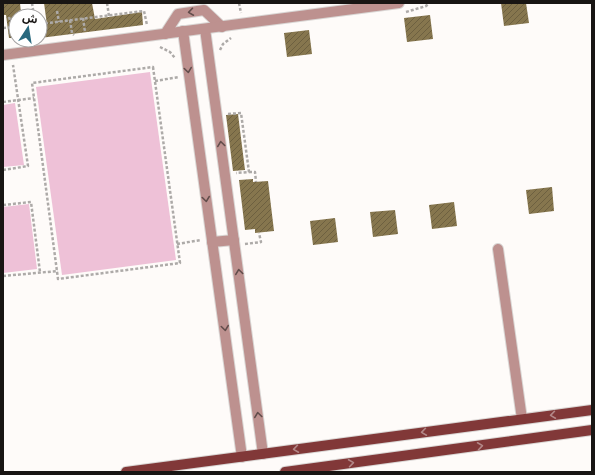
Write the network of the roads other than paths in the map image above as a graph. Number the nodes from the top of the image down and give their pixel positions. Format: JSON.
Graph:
{"nodes":[{"id":1,"x":401,"y":8,"type":"edge"},
{"id":2,"x":222,"y":27,"type":"junction"},
{"id":3,"x":205,"y":29,"type":"junction"},
{"id":4,"x":183,"y":32,"type":"junction"},
{"id":5,"x":165,"y":34,"type":"junction"},
{"id":6,"x":5,"y":59,"type":"edge"},
{"id":7,"x":208,"y":241,"type":"junction"},
{"id":8,"x":238,"y":242,"type":"junction"},
{"id":9,"x":498,"y":249,"type":"dead end"},
{"id":10,"x":592,"y":410,"type":"edge"},
{"id":11,"x":522,"y":419,"type":"junction"},
{"id":12,"x":592,"y":430,"type":"edge"},
{"id":13,"x":263,"y":454,"type":"junction"},
{"id":14,"x":242,"y":456,"type":"junction"},
{"id":15,"x":126,"y":472,"type":"edge"},
{"id":16,"x":285,"y":472,"type":"edge"}],
"edges":[{"from":1,"to":2,"type":"street"},
{"from":2,"to":3,"type":"street"},
{"from":2,"to":5,"type":"street","one_way":true},
{"from":3,"to":4,"type":"street"},
{"from":8,"to":3,"type":"street","one_way":true},
{"from":4,"to":5,"type":"street"},
{"from":4,"to":7,"type":"street","one_way":true},
{"from":5,"to":6,"type":"street"},
{"from":7,"to":8,"type":"street"},
{"from":7,"to":14,"type":"street","one_way":true},
{"from":13,"to":8,"type":"street","one_way":true},
{"from":9,"to":11,"type":"street"},
{"from":10,"to":11,"type":"main road","one_way":true},
{"from":11,"to":13,"type":"main road","one_way":true},
{"from":16,"to":12,"type":"main road","one_way":true},
{"from":13,"to":14,"type":"main road"},
{"from":14,"to":15,"type":"main road"}]}
